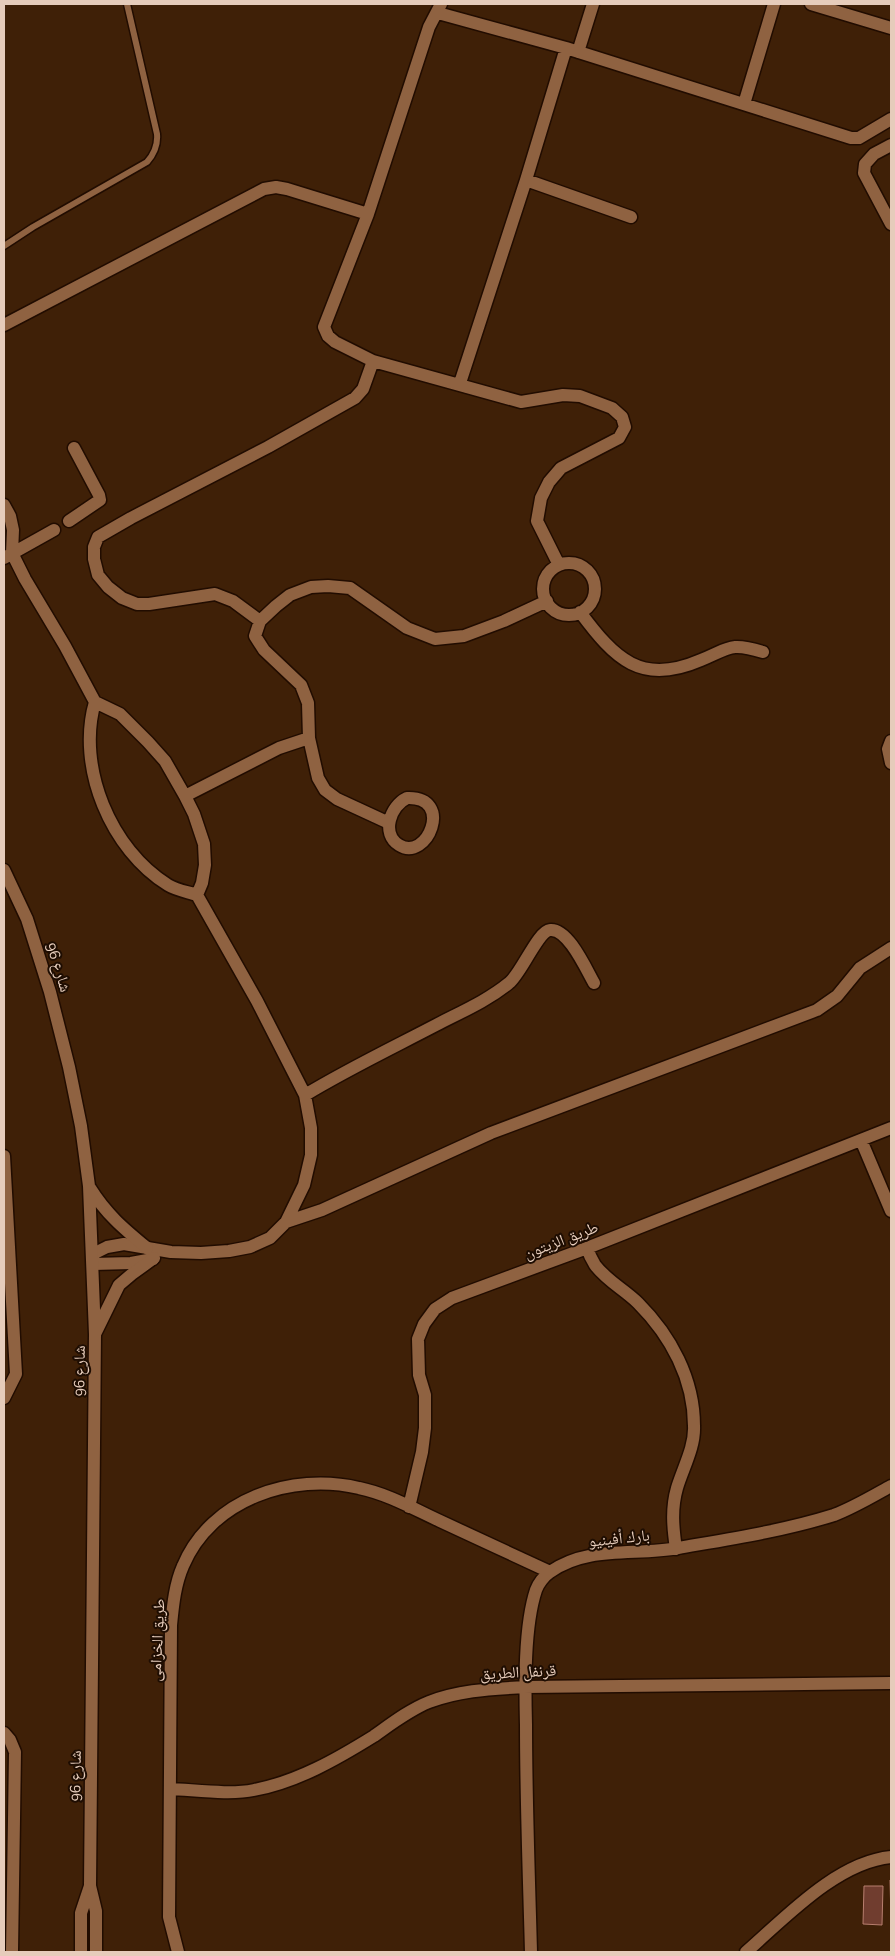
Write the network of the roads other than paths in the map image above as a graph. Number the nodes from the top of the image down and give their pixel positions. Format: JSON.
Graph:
{"nodes":[{"id":1,"x":127,"y":4,"type":"edge"},
{"id":2,"x":593,"y":4,"type":"edge"},
{"id":3,"x":774,"y":4,"type":"edge"},
{"id":4,"x":811,"y":4,"type":"edge"},
{"id":5,"x":439,"y":8,"type":"edge"},
{"id":6,"x":891,"y":28,"type":"edge"},
{"id":7,"x":572,"y":50,"type":"junction"},
{"id":8,"x":744,"y":104,"type":"junction"},
{"id":9,"x":891,"y":119,"type":"edge"},
{"id":10,"x":891,"y":145,"type":"edge"},
{"id":11,"x":526,"y":180,"type":"junction"},
{"id":12,"x":368,"y":214,"type":"junction"},
{"id":13,"x":631,"y":217,"type":"dead end"},
{"id":14,"x":891,"y":224,"type":"edge"},
{"id":15,"x":4,"y":246,"type":"edge"},
{"id":16,"x":4,"y":325,"type":"edge"},
{"id":17,"x":373,"y":361,"type":"junction"},
{"id":18,"x":460,"y":383,"type":"junction"},
{"id":19,"x":74,"y":448,"type":"dead end"},
{"id":20,"x":4,"y":505,"type":"edge"},
{"id":21,"x":69,"y":521,"type":"dead end"},
{"id":22,"x":54,"y":530,"type":"dead end"},
{"id":23,"x":8,"y":555,"type":"edge"},
{"id":24,"x":559,"y":565,"type":"junction"},
{"id":25,"x":546,"y":601,"type":"junction"},
{"id":26,"x":580,"y":612,"type":"junction"},
{"id":27,"x":260,"y":621,"type":"junction"},
{"id":28,"x":763,"y":652,"type":"dead end"},
{"id":29,"x":95,"y":702,"type":"junction"},
{"id":30,"x":309,"y":738,"type":"junction"},
{"id":31,"x":891,"y":741,"type":"edge"},
{"id":32,"x":891,"y":764,"type":"edge"},
{"id":33,"x":185,"y":796,"type":"junction"},
{"id":34,"x":389,"y":823,"type":"dead end"},
{"id":35,"x":4,"y":870,"type":"edge"},
{"id":36,"x":197,"y":895,"type":"junction"},
{"id":37,"x":891,"y":948,"type":"edge"},
{"id":38,"x":594,"y":983,"type":"dead end"},
{"id":39,"x":305,"y":1095,"type":"junction"},
{"id":40,"x":891,"y":1128,"type":"edge"},
{"id":41,"x":861,"y":1140,"type":"junction"},
{"id":42,"x":4,"y":1156,"type":"edge"},
{"id":43,"x":89,"y":1186,"type":"junction"},
{"id":44,"x":891,"y":1211,"type":"edge"},
{"id":45,"x":286,"y":1222,"type":"junction"},
{"id":46,"x":586,"y":1248,"type":"junction"},
{"id":47,"x":150,"y":1253,"type":"junction"},
{"id":48,"x":93,"y":1259,"type":"junction"},
{"id":49,"x":95,"y":1334,"type":"junction"},
{"id":50,"x":4,"y":1398,"type":"edge"},
{"id":51,"x":891,"y":1486,"type":"edge"},
{"id":52,"x":409,"y":1506,"type":"junction"},
{"id":53,"x":676,"y":1549,"type":"junction"},
{"id":54,"x":550,"y":1572,"type":"junction"},
{"id":55,"x":891,"y":1682,"type":"edge"},
{"id":56,"x":526,"y":1687,"type":"junction"},
{"id":57,"x":4,"y":1733,"type":"edge"},
{"id":58,"x":170,"y":1789,"type":"junction"},
{"id":59,"x":891,"y":1857,"type":"edge"},
{"id":60,"x":90,"y":1886,"type":"junction"},
{"id":61,"x":12,"y":1952,"type":"edge"},
{"id":62,"x":81,"y":1952,"type":"edge"},
{"id":63,"x":96,"y":1952,"type":"edge"},
{"id":64,"x":178,"y":1952,"type":"edge"},
{"id":65,"x":531,"y":1952,"type":"edge"},
{"id":66,"x":746,"y":1952,"type":"edge"}],
"edges":[{"from":1,"to":15,"type":"lane"},
{"from":2,"to":7,"type":"street"},
{"from":3,"to":8,"type":"street"},
{"from":4,"to":6,"type":"street"},
{"from":5,"to":7,"type":"street"},
{"from":5,"to":12,"type":"street"},
{"from":7,"to":8,"type":"street"},
{"from":7,"to":11,"type":"street"},
{"from":8,"to":9,"type":"street"},
{"from":10,"to":14,"type":"street"},
{"from":11,"to":13,"type":"street"},
{"from":11,"to":18,"type":"street"},
{"from":12,"to":16,"type":"street"},
{"from":12,"to":17,"type":"street"},
{"from":17,"to":18,"type":"street"},
{"from":17,"to":27,"type":"street"},
{"from":18,"to":24,"type":"street"},
{"from":19,"to":21,"type":"street"},
{"from":20,"to":23,"type":"street"},
{"from":22,"to":23,"type":"street"},
{"from":23,"to":29,"type":"street"},
{"from":24,"to":25,"type":"street"},
{"from":24,"to":26,"type":"street"},
{"from":25,"to":26,"type":"street"},
{"from":25,"to":27,"type":"street"},
{"from":26,"to":28,"type":"street"},
{"from":27,"to":30,"type":"street"},
{"from":29,"to":33,"type":"street"},
{"from":29,"to":36,"type":"street"},
{"from":30,"to":33,"type":"street"},
{"from":30,"to":34,"type":"street"},
{"from":31,"to":32,"type":"street"},
{"from":33,"to":36,"type":"street"},
{"from":35,"to":43,"type":"street","name":"شارع 96"},
{"from":36,"to":39,"type":"street"},
{"from":37,"to":45,"type":"street"},
{"from":38,"to":39,"type":"street"},
{"from":39,"to":45,"type":"street"},
{"from":40,"to":41,"type":"street","name":"طريق الزيتون"},
{"from":41,"to":44,"type":"street"},
{"from":41,"to":46,"type":"street","name":"طريق الزيتون"},
{"from":42,"to":50,"type":"street"},
{"from":43,"to":47,"type":"street"},
{"from":43,"to":48,"type":"street","name":"شارع 96"},
{"from":45,"to":47,"type":"street"},
{"from":46,"to":52,"type":"street","name":"طريق الزيتون"},
{"from":46,"to":53,"type":"street"},
{"from":47,"to":48,"type":"street"},
{"from":47,"to":48,"type":"street"},
{"from":47,"to":49,"type":"street"},
{"from":48,"to":49,"type":"street","name":"شارع 96"},
{"from":49,"to":60,"type":"street","name":"شارع 96"},
{"from":51,"to":53,"type":"street","name":"بارك أفينيو"},
{"from":52,"to":54,"type":"street","name":"طريق الخزامى"},
{"from":52,"to":58,"type":"street","name":"طريق الخزامى"},
{"from":53,"to":54,"type":"street","name":"بارك أفينيو"},
{"from":54,"to":56,"type":"street","name":"بارك أفينيو"},
{"from":55,"to":56,"type":"street","name":"قرنفل الطريق"},
{"from":56,"to":58,"type":"street","name":"قرنفل الطريق"},
{"from":56,"to":65,"type":"street","name":"بارك أفينيو"},
{"from":57,"to":61,"type":"street"},
{"from":58,"to":64,"type":"street","name":"طريق الخزامى"},
{"from":59,"to":66,"type":"street"},
{"from":60,"to":62,"type":"street","name":"شارع 96"},
{"from":60,"to":63,"type":"street","name":"شارع 96"}]}
